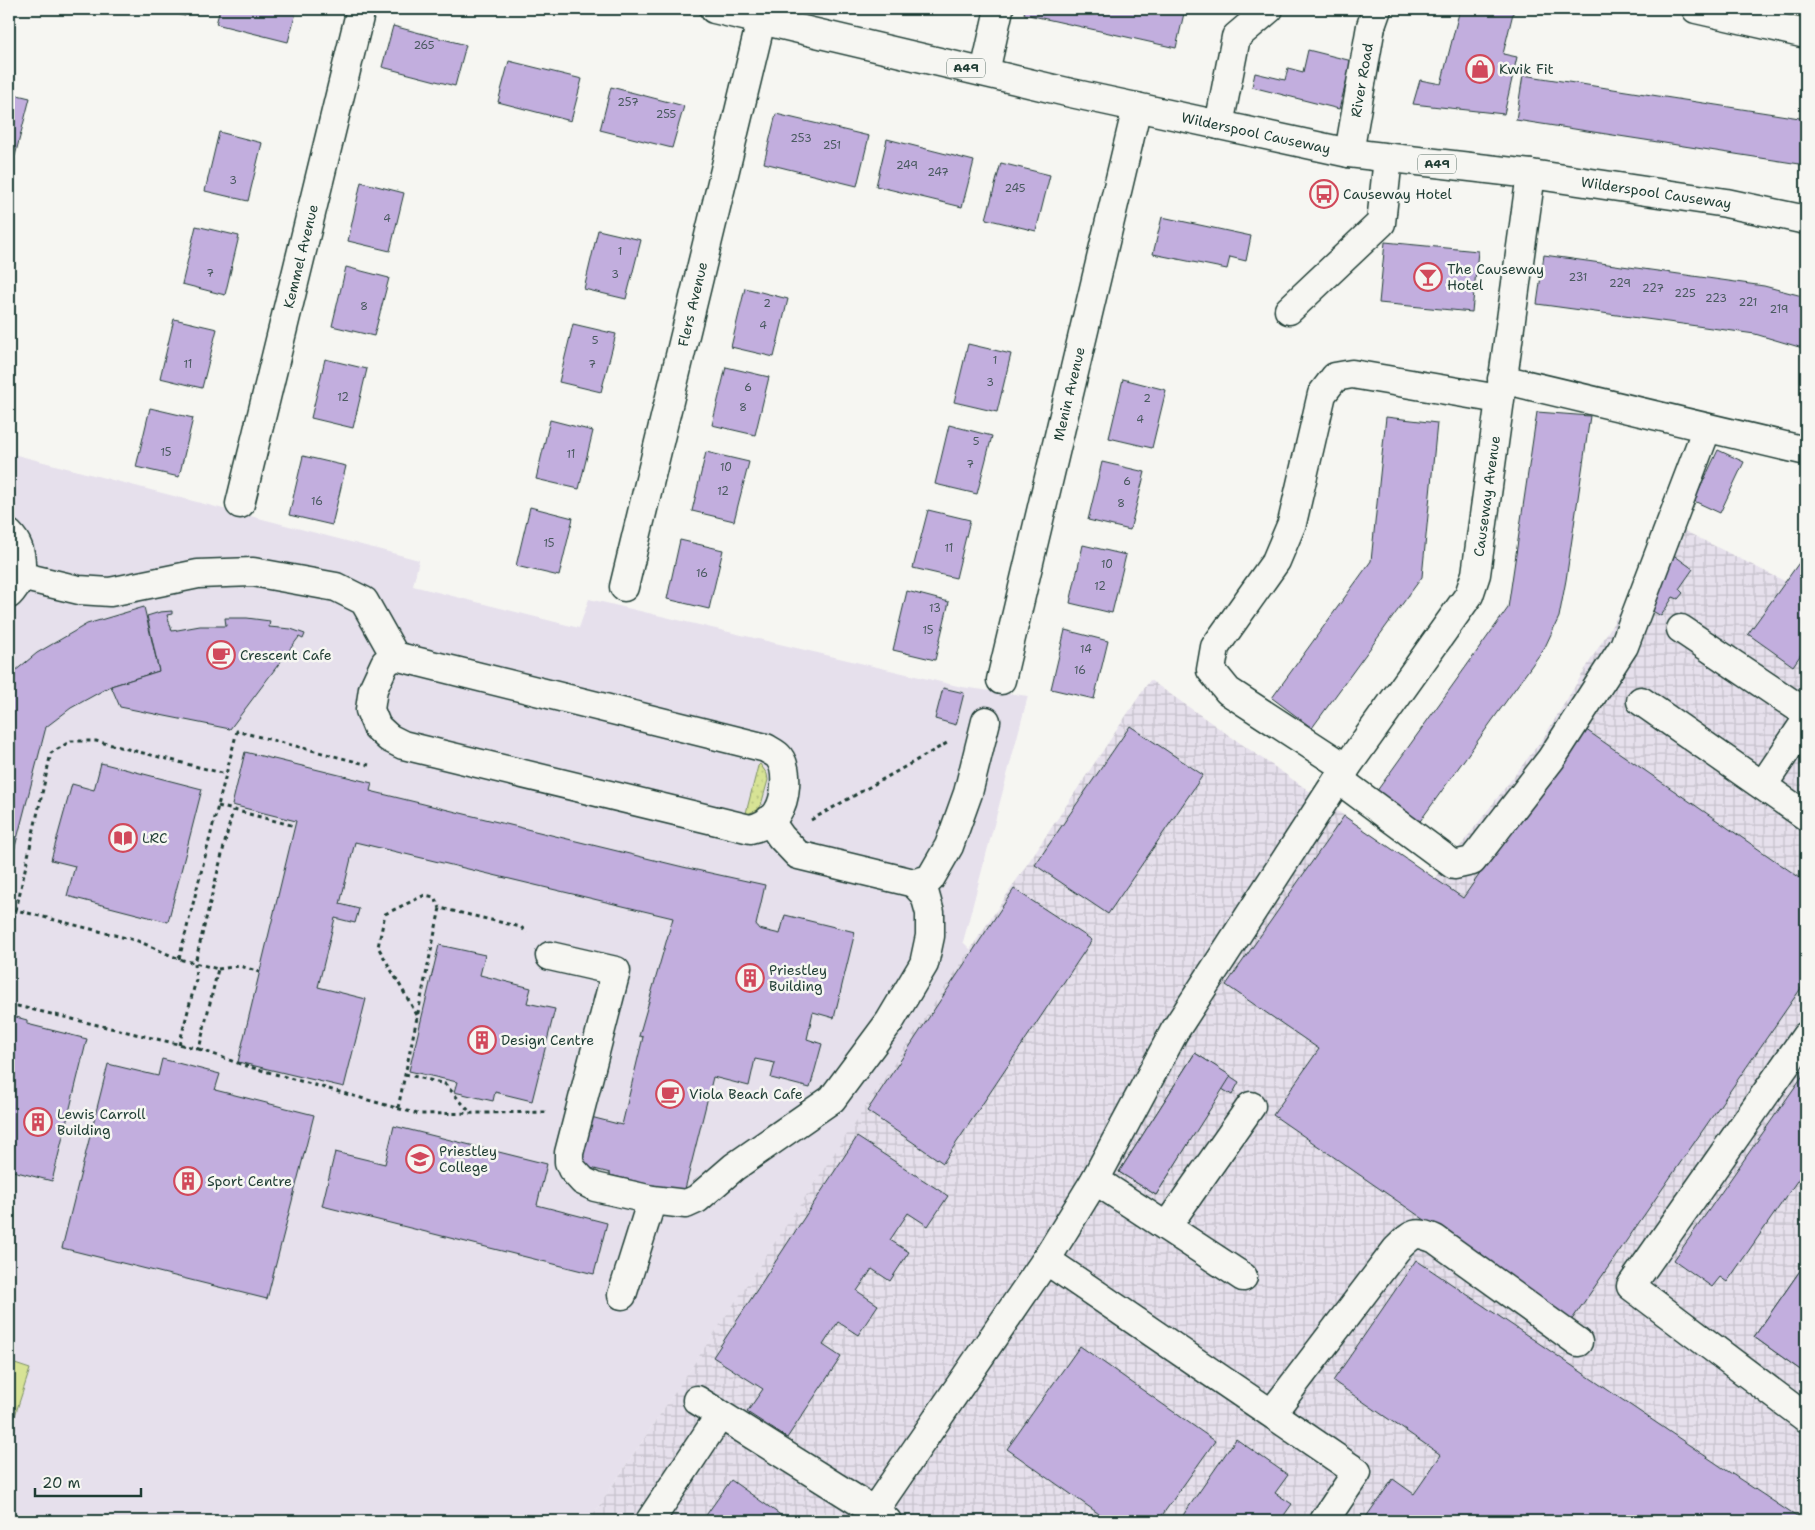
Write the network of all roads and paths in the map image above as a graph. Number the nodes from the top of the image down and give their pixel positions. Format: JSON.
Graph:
{"nodes":[{"id":1,"x":361,"y":9,"type":"edge"},
{"id":2,"x":714,"y":9,"type":"edge"},
{"id":3,"x":999,"y":9,"type":"edge"},
{"id":4,"x":1269,"y":9,"type":"edge"},
{"id":5,"x":1377,"y":9,"type":"edge"},
{"id":6,"x":1696,"y":9,"type":"edge"},
{"id":7,"x":761,"y":21,"type":"junction"},
{"id":8,"x":1806,"y":34,"type":"edge"},
{"id":9,"x":986,"y":72,"type":"junction"},
{"id":10,"x":1137,"y":107,"type":"junction"},
{"id":11,"x":1219,"y":125,"type":"junction"},
{"id":12,"x":1349,"y":153,"type":"junction"},
{"id":13,"x":1388,"y":158,"type":"junction"},
{"id":14,"x":1532,"y":174,"type":"junction"},
{"id":15,"x":1806,"y":220,"type":"edge"},
{"id":16,"x":1289,"y":310,"type":"dead end"},
{"id":17,"x":1501,"y":389,"type":"junction"},
{"id":18,"x":1707,"y":428,"type":"junction"},
{"id":19,"x":1806,"y":451,"type":"edge"},
{"id":20,"x":240,"y":504,"type":"dead end"},
{"id":21,"x":9,"y":534,"type":"edge"},
{"id":22,"x":14,"y":585,"type":"edge"},
{"id":23,"x":624,"y":587,"type":"dead end"},
{"id":24,"x":1681,"y":629,"type":"dead end"},
{"id":25,"x":396,"y":656,"type":"junction"},
{"id":26,"x":1001,"y":680,"type":"dead end"},
{"id":27,"x":1641,"y":701,"type":"dead end"},
{"id":28,"x":1806,"y":713,"type":"edge"},
{"id":29,"x":986,"y":721,"type":"dead end"},
{"id":30,"x":1806,"y":721,"type":"edge"},
{"id":31,"x":261,"y":736,"type":"dead end"},
{"id":32,"x":226,"y":774,"type":"junction"},
{"id":33,"x":1342,"y":774,"type":"junction"},
{"id":34,"x":1762,"y":785,"type":"junction"},
{"id":35,"x":218,"y":806,"type":"junction"},
{"id":36,"x":233,"y":810,"type":"junction"},
{"id":37,"x":1806,"y":816,"type":"edge"},
{"id":38,"x":769,"y":820,"type":"junction"},
{"id":39,"x":295,"y":826,"type":"dead end"},
{"id":40,"x":914,"y":883,"type":"junction"},
{"id":41,"x":440,"y":908,"type":"junction"},
{"id":42,"x":16,"y":910,"type":"junction"},
{"id":43,"x":9,"y":934,"type":"edge"},
{"id":44,"x":550,"y":956,"type":"joint"},
{"id":45,"x":179,"y":960,"type":"junction"},
{"id":46,"x":195,"y":963,"type":"junction"},
{"id":47,"x":218,"y":969,"type":"junction"},
{"id":48,"x":260,"y":972,"type":"dead end"},
{"id":49,"x":9,"y":1004,"type":"edge"},
{"id":50,"x":417,"y":1016,"type":"junction"},
{"id":51,"x":1806,"y":1036,"type":"edge"},
{"id":52,"x":179,"y":1045,"type":"junction"},
{"id":53,"x":198,"y":1049,"type":"junction"},
{"id":54,"x":405,"y":1074,"type":"junction"},
{"id":55,"x":1251,"y":1106,"type":"dead end"},
{"id":56,"x":398,"y":1108,"type":"junction"},
{"id":57,"x":580,"y":1111,"type":"junction"},
{"id":58,"x":470,"y":1113,"type":"junction"},
{"id":59,"x":1095,"y":1180,"type":"junction"},
{"id":60,"x":652,"y":1200,"type":"junction"},
{"id":61,"x":1167,"y":1226,"type":"junction"},
{"id":62,"x":1046,"y":1260,"type":"junction"},
{"id":63,"x":1243,"y":1277,"type":"dead end"},
{"id":64,"x":622,"y":1295,"type":"dead end"},
{"id":65,"x":1578,"y":1342,"type":"dead end"},
{"id":66,"x":697,"y":1400,"type":"dead end"},
{"id":67,"x":1272,"y":1413,"type":"junction"},
{"id":68,"x":720,"y":1415,"type":"junction"},
{"id":69,"x":1806,"y":1418,"type":"edge"},
{"id":70,"x":880,"y":1516,"type":"edge"},
{"id":71,"x":650,"y":1521,"type":"edge"},
{"id":72,"x":1324,"y":1521,"type":"edge"}],
"edges":[{"from":1,"to":20,"type":"main road","name":"Kemmel Avenue"},
{"from":2,"to":7,"type":"main road","name":"Wilderspool Causeway","number":"A49"},
{"from":3,"to":9,"type":"main road"},
{"from":4,"to":11,"type":"main road"},
{"from":5,"to":12,"type":"main road","name":"River Road"},
{"from":6,"to":8,"type":"main road"},
{"from":7,"to":9,"type":"main road","name":"Wilderspool Causeway","number":"A49"},
{"from":7,"to":23,"type":"main road","name":"Flers Avenue"},
{"from":9,"to":10,"type":"main road","name":"Wilderspool Causeway","number":"A49"},
{"from":10,"to":11,"type":"main road","name":"Wilderspool Causeway","number":"A49"},
{"from":10,"to":26,"type":"main road","name":"Menin Avenue"},
{"from":11,"to":12,"type":"main road","name":"Wilderspool Causeway","number":"A49"},
{"from":12,"to":13,"type":"main road","name":"Wilderspool Causeway","number":"A49"},
{"from":13,"to":14,"type":"main road","name":"Wilderspool Causeway","number":"A49"},
{"from":13,"to":16,"type":"main road"},
{"from":14,"to":15,"type":"main road","name":"Wilderspool Causeway","number":"A49"},
{"from":14,"to":17,"type":"main road","name":"Causeway Avenue"},
{"from":17,"to":18,"type":"main road"},
{"from":17,"to":33,"type":"main road","name":"Causeway Avenue"},
{"from":17,"to":33,"type":"main road"},
{"from":18,"to":19,"type":"main road"},
{"from":18,"to":33,"type":"main road"},
{"from":21,"to":22,"type":"main road"},
{"from":22,"to":25,"type":"main road"},
{"from":24,"to":28,"type":"main road"},
{"from":25,"to":38,"type":"main road"},
{"from":25,"to":38,"type":"main road"},
{"from":27,"to":34,"type":"main road"},
{"from":29,"to":40,"type":"main road"},
{"from":30,"to":34,"type":"main road"},
{"from":31,"to":32,"type":"path"},
{"from":32,"to":35,"type":"path"},
{"from":32,"to":42,"type":"path"},
{"from":33,"to":59,"type":"main road","name":"Causeway Avenue"},
{"from":34,"to":37,"type":"main road"},
{"from":35,"to":36,"type":"path"},
{"from":35,"to":45,"type":"path"},
{"from":36,"to":39,"type":"path"},
{"from":36,"to":46,"type":"path"},
{"from":38,"to":40,"type":"main road"},
{"from":40,"to":60,"type":"main road"},
{"from":41,"to":44,"type":"path"},
{"from":41,"to":50,"type":"path"},
{"from":41,"to":50,"type":"path"},
{"from":42,"to":43,"type":"path"},
{"from":42,"to":45,"type":"path"},
{"from":44,"to":57,"type":"main road"},
{"from":45,"to":46,"type":"path"},
{"from":46,"to":47,"type":"path"},
{"from":46,"to":52,"type":"path"},
{"from":47,"to":48,"type":"path"},
{"from":47,"to":53,"type":"path"},
{"from":49,"to":52,"type":"path"},
{"from":50,"to":54,"type":"path"},
{"from":51,"to":69,"type":"main road"},
{"from":52,"to":53,"type":"path"},
{"from":53,"to":56,"type":"path"},
{"from":54,"to":56,"type":"path"},
{"from":54,"to":58,"type":"path"},
{"from":55,"to":61,"type":"main road"},
{"from":56,"to":58,"type":"path"},
{"from":57,"to":58,"type":"path"},
{"from":57,"to":60,"type":"main road"},
{"from":59,"to":61,"type":"main road"},
{"from":59,"to":62,"type":"main road","name":"Causeway Avenue"},
{"from":60,"to":64,"type":"main road"},
{"from":61,"to":63,"type":"main road"},
{"from":62,"to":67,"type":"main road"},
{"from":62,"to":70,"type":"main road","name":"Causeway Avenue"},
{"from":65,"to":67,"type":"main road"},
{"from":66,"to":68,"type":"main road"},
{"from":67,"to":72,"type":"main road"},
{"from":68,"to":70,"type":"main road"},
{"from":68,"to":71,"type":"main road"}]}
